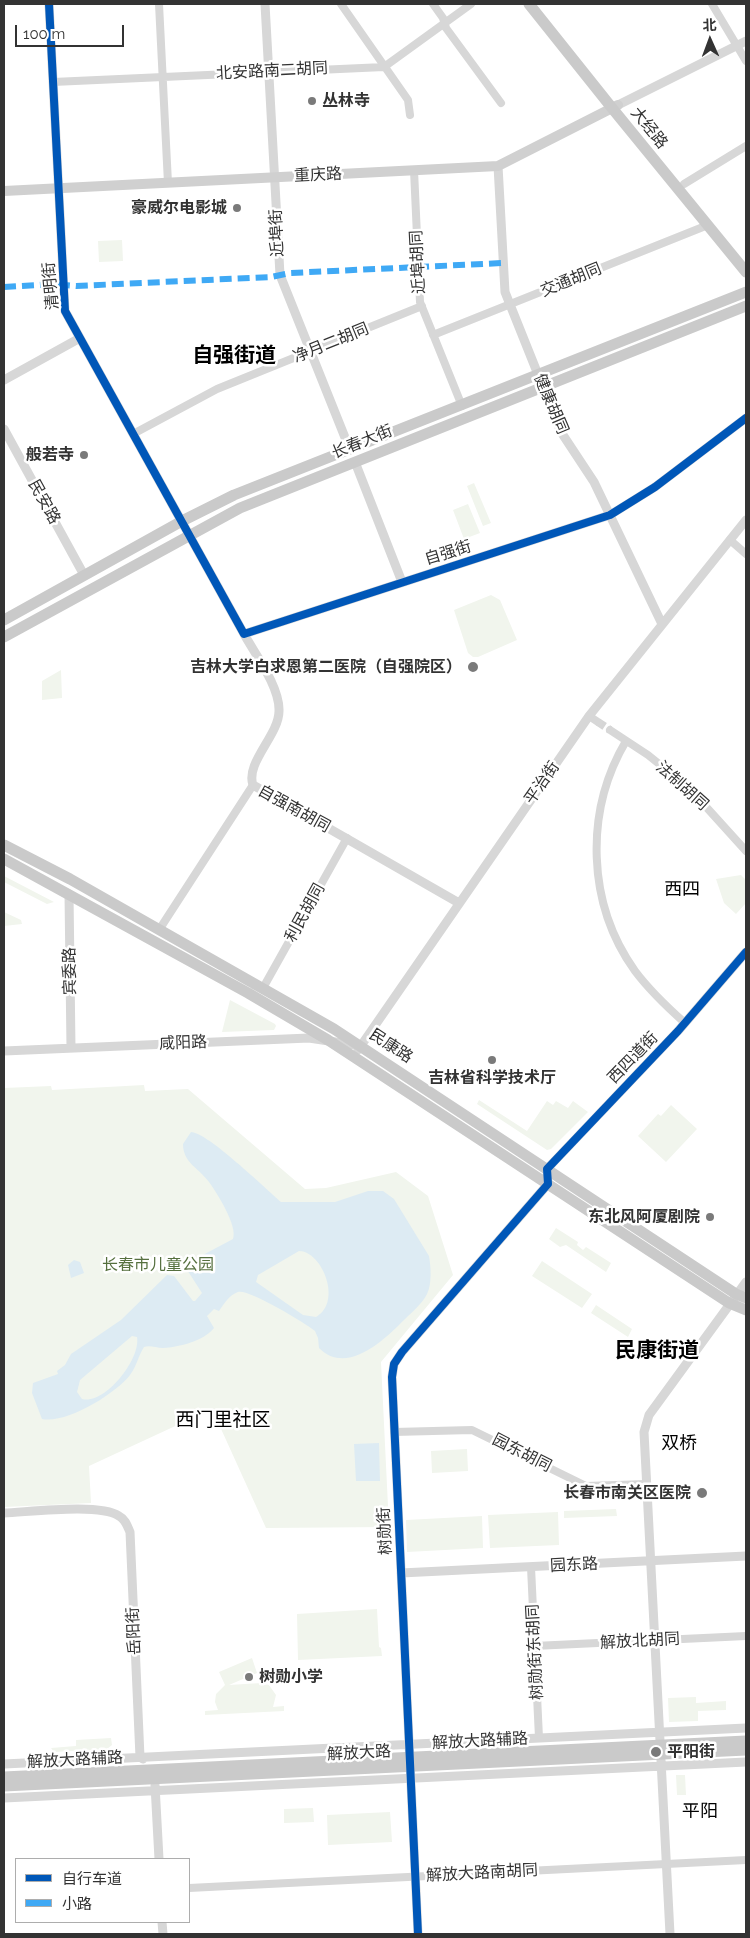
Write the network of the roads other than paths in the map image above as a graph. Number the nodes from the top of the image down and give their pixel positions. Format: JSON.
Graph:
{"nodes":[{"id":1,"x":49,"y":4,"type":"edge"},
{"id":2,"x":159,"y":4,"type":"edge"},
{"id":3,"x":265,"y":4,"type":"edge"},
{"id":4,"x":341,"y":4,"type":"edge"},
{"id":5,"x":433,"y":4,"type":"edge"},
{"id":6,"x":471,"y":4,"type":"edge"},
{"id":7,"x":529,"y":4,"type":"edge"},
{"id":8,"x":538,"y":4,"type":"edge"},
{"id":9,"x":712,"y":4,"type":"edge"},
{"id":10,"x":444,"y":23,"type":"junction"},
{"id":11,"x":746,"y":41,"type":"edge"},
{"id":12,"x":737,"y":45,"type":"junction"},
{"id":13,"x":746,"y":61,"type":"edge"},
{"id":14,"x":384,"y":67,"type":"junction"},
{"id":15,"x":269,"y":72,"type":"junction"},
{"id":16,"x":162,"y":77,"type":"junction"},
{"id":17,"x":53,"y":82,"type":"junction"},
{"id":18,"x":501,"y":103,"type":"dead end"},
{"id":19,"x":615,"y":107,"type":"junction"},
{"id":20,"x":410,"y":115,"type":"dead end"},
{"id":21,"x":746,"y":146,"type":"edge"},
{"id":22,"x":498,"y":166,"type":"junction"},
{"id":23,"x":414,"y":170,"type":"junction"},
{"id":24,"x":274,"y":177,"type":"junction"},
{"id":25,"x":168,"y":183,"type":"junction"},
{"id":26,"x":684,"y":184,"type":"junction"},
{"id":27,"x":59,"y":188,"type":"junction"},
{"id":28,"x":4,"y":191,"type":"edge"},
{"id":29,"x":708,"y":225,"type":"junction"},
{"id":30,"x":746,"y":260,"type":"edge"},
{"id":31,"x":746,"y":272,"type":"edge"},
{"id":32,"x":746,"y":292,"type":"edge"},
{"id":33,"x":510,"y":304,"type":"junction"},
{"id":34,"x":422,"y":306,"type":"junction"},
{"id":35,"x":746,"y":306,"type":"edge"},
{"id":36,"x":433,"y":335,"type":"junction"},
{"id":37,"x":80,"y":338,"type":"junction"},
{"id":38,"x":310,"y":351,"type":"junction"},
{"id":39,"x":538,"y":376,"type":"junction"},
{"id":40,"x":4,"y":380,"type":"edge"},
{"id":41,"x":543,"y":388,"type":"junction"},
{"id":42,"x":462,"y":406,"type":"junction"},
{"id":43,"x":746,"y":418,"type":"edge"},
{"id":44,"x":4,"y":429,"type":"edge"},
{"id":45,"x":133,"y":434,"type":"junction"},
{"id":46,"x":350,"y":450,"type":"junction"},
{"id":47,"x":355,"y":462,"type":"junction"},
{"id":48,"x":610,"y":515,"type":"junction"},
{"id":49,"x":746,"y":520,"type":"edge"},
{"id":50,"x":182,"y":521,"type":"junction"},
{"id":51,"x":189,"y":534,"type":"junction"},
{"id":52,"x":730,"y":540,"type":"junction"},
{"id":53,"x":746,"y":554,"type":"edge"},
{"id":54,"x":84,"y":575,"type":"junction"},
{"id":55,"x":402,"y":582,"type":"junction"},
{"id":56,"x":4,"y":620,"type":"edge"},
{"id":57,"x":662,"y":624,"type":"junction"},
{"id":58,"x":244,"y":634,"type":"junction"},
{"id":59,"x":4,"y":637,"type":"edge"},
{"id":60,"x":589,"y":716,"type":"junction"},
{"id":61,"x":598,"y":722,"type":"tunnel mouth"},
{"id":62,"x":610,"y":730,"type":"tunnel mouth"},
{"id":63,"x":626,"y":741,"type":"junction"},
{"id":64,"x":253,"y":785,"type":"junction"},
{"id":65,"x":347,"y":838,"type":"junction"},
{"id":66,"x":4,"y":845,"type":"edge"},
{"id":67,"x":746,"y":851,"type":"edge"},
{"id":68,"x":4,"y":859,"type":"edge"},
{"id":69,"x":69,"y":894,"type":"junction"},
{"id":70,"x":459,"y":903,"type":"junction"},
{"id":71,"x":159,"y":930,"type":"junction"},
{"id":72,"x":746,"y":952,"type":"edge"},
{"id":73,"x":263,"y":988,"type":"junction"},
{"id":74,"x":685,"y":1023,"type":"junction"},
{"id":75,"x":328,"y":1040,"type":"junction"},
{"id":76,"x":361,"y":1046,"type":"junction"},
{"id":77,"x":71,"y":1048,"type":"junction"},
{"id":78,"x":4,"y":1051,"type":"edge"},
{"id":79,"x":354,"y":1056,"type":"junction"},
{"id":80,"x":547,"y":1169,"type":"junction"},
{"id":81,"x":548,"y":1184,"type":"junction"},
{"id":82,"x":746,"y":1282,"type":"edge"},
{"id":83,"x":737,"y":1298,"type":"edge"},
{"id":84,"x":746,"y":1310,"type":"edge"},
{"id":85,"x":394,"y":1432,"type":"junction"},
{"id":86,"x":646,"y":1484,"type":"junction"},
{"id":87,"x":4,"y":1513,"type":"edge"},
{"id":88,"x":746,"y":1556,"type":"edge"},
{"id":89,"x":650,"y":1561,"type":"junction"},
{"id":90,"x":531,"y":1567,"type":"junction"},
{"id":91,"x":401,"y":1573,"type":"junction"},
{"id":92,"x":746,"y":1636,"type":"edge"},
{"id":93,"x":654,"y":1640,"type":"junction"},
{"id":94,"x":534,"y":1646,"type":"junction"},
{"id":95,"x":746,"y":1728,"type":"edge"},
{"id":96,"x":659,"y":1732,"type":"junction"},
{"id":97,"x":538,"y":1738,"type":"junction"},
{"id":98,"x":746,"y":1741,"type":"edge"},
{"id":99,"x":409,"y":1744,"type":"junction"},
{"id":100,"x":746,"y":1750,"type":"edge"},
{"id":101,"x":661,"y":1755,"type":"junction"},
{"id":102,"x":140,"y":1757,"type":"junction"},
{"id":103,"x":746,"y":1762,"type":"edge"},
{"id":104,"x":4,"y":1764,"type":"edge"},
{"id":105,"x":410,"y":1767,"type":"junction"},
{"id":106,"x":4,"y":1777,"type":"edge"},
{"id":107,"x":155,"y":1779,"type":"junction"},
{"id":108,"x":4,"y":1786,"type":"edge"},
{"id":109,"x":4,"y":1798,"type":"edge"},
{"id":110,"x":159,"y":1858,"type":"edge"},
{"id":111,"x":746,"y":1860,"type":"edge"},
{"id":112,"x":666,"y":1864,"type":"junction"},
{"id":113,"x":415,"y":1876,"type":"junction"},
{"id":114,"x":190,"y":1888,"type":"edge"},
{"id":115,"x":418,"y":1934,"type":"edge"},
{"id":116,"x":670,"y":1934,"type":"edge"}],
"edges":[{"from":1,"to":17,"type":"street","name":"清明街"},
{"from":2,"to":16,"type":"street"},
{"from":3,"to":15,"type":"street","name":"近埠街"},
{"from":4,"to":14,"type":"street"},
{"from":5,"to":10,"type":"street"},
{"from":6,"to":10,"type":"street"},
{"from":7,"to":19,"type":"main road","name":"大经路"},
{"from":8,"to":19,"type":"main road","name":"大经路"},
{"from":9,"to":12,"type":"street"},
{"from":10,"to":14,"type":"street"},
{"from":10,"to":18,"type":"street"},
{"from":11,"to":12,"type":"street"},
{"from":12,"to":13,"type":"street"},
{"from":12,"to":19,"type":"street"},
{"from":14,"to":15,"type":"street","name":"北安路南二胡同"},
{"from":14,"to":20,"type":"street"},
{"from":15,"to":16,"type":"street","name":"北安路南二胡同"},
{"from":15,"to":24,"type":"street","name":"近埠街"},
{"from":16,"to":17,"type":"street","name":"北安路南二胡同"},
{"from":16,"to":25,"type":"street"},
{"from":17,"to":27,"type":"street","name":"清明街"},
{"from":19,"to":22,"type":"main road","name":"重庆路"},
{"from":19,"to":26,"type":"main road","name":"大经路"},
{"from":19,"to":29,"type":"main road","name":"大经路"},
{"from":21,"to":26,"type":"street"},
{"from":22,"to":23,"type":"main road","name":"重庆路"},
{"from":22,"to":33,"type":"street","name":"健康胡同"},
{"from":23,"to":24,"type":"main road","name":"重庆路"},
{"from":23,"to":34,"type":"street","name":"近埠胡同"},
{"from":24,"to":25,"type":"main road","name":"重庆路"},
{"from":24,"to":38,"type":"street","name":"近埠街"},
{"from":25,"to":27,"type":"main road","name":"重庆路"},
{"from":26,"to":30,"type":"main road","name":"大经路"},
{"from":27,"to":28,"type":"main road","name":"重庆路"},
{"from":27,"to":37,"type":"street","name":"清明街"},
{"from":29,"to":31,"type":"main road","name":"大经路"},
{"from":29,"to":33,"type":"street","name":"交通胡同"},
{"from":32,"to":39,"type":"main road","name":"长春大街"},
{"from":33,"to":36,"type":"street","name":"交通胡同"},
{"from":33,"to":39,"type":"street","name":"健康胡同"},
{"from":34,"to":36,"type":"street","name":"近埠胡同"},
{"from":34,"to":38,"type":"street","name":"净月二胡同"},
{"from":35,"to":41,"type":"main road","name":"长春大街"},
{"from":36,"to":42,"type":"street","name":"近埠胡同"},
{"from":37,"to":40,"type":"street"},
{"from":37,"to":45,"type":"street","name":"清明街"},
{"from":38,"to":45,"type":"street","name":"净月二胡同"},
{"from":38,"to":46,"type":"street","name":"近埠街"},
{"from":39,"to":41,"type":"street","name":"健康胡同"},
{"from":39,"to":42,"type":"main road","name":"长春大街"},
{"from":41,"to":47,"type":"main road","name":"长春大街"},
{"from":41,"to":48,"type":"street","name":"健康胡同"},
{"from":42,"to":46,"type":"main road","name":"长春大街"},
{"from":43,"to":48,"type":"street","name":"自强街"},
{"from":44,"to":54,"type":"street","name":"民安路"},
{"from":45,"to":50,"type":"street","name":"清明街"},
{"from":46,"to":50,"type":"main road","name":"长春大街"},
{"from":47,"to":51,"type":"main road","name":"长春大街"},
{"from":47,"to":55,"type":"street"},
{"from":48,"to":55,"type":"street","name":"自强街"},
{"from":48,"to":57,"type":"street","name":"健康胡同"},
{"from":49,"to":52,"type":"street","name":"平治街"},
{"from":50,"to":51,"type":"street","name":"清明街"},
{"from":50,"to":54,"type":"main road","name":"长春大街"},
{"from":51,"to":58,"type":"street"},
{"from":51,"to":59,"type":"main road","name":"长春大街"},
{"from":52,"to":53,"type":"street"},
{"from":52,"to":57,"type":"street","name":"平治街"},
{"from":54,"to":56,"type":"main road","name":"长春大街"},
{"from":55,"to":58,"type":"street","name":"自强街"},
{"from":57,"to":60,"type":"street","name":"平治街"},
{"from":58,"to":64,"type":"street"},
{"from":60,"to":61,"type":"street"},
{"from":60,"to":70,"type":"street","name":"平治街"},
{"from":62,"to":63,"type":"street","name":"法制胡同"},
{"from":63,"to":67,"type":"street","name":"法制胡同"},
{"from":63,"to":74,"type":"street"},
{"from":64,"to":65,"type":"street","name":"自强南胡同"},
{"from":64,"to":71,"type":"street","name":"自强南胡同"},
{"from":65,"to":70,"type":"street","name":"自强南胡同"},
{"from":65,"to":73,"type":"street","name":"利民胡同"},
{"from":66,"to":71,"type":"main road","name":"民康路"},
{"from":68,"to":69,"type":"main road","name":"民康路"},
{"from":69,"to":75,"type":"main road","name":"民康路"},
{"from":69,"to":77,"type":"street","name":"宾委路"},
{"from":70,"to":76,"type":"street","name":"平治街"},
{"from":71,"to":73,"type":"main road","name":"民康路"},
{"from":72,"to":74,"type":"street","name":"西四道街"},
{"from":73,"to":76,"type":"main road","name":"民康路"},
{"from":74,"to":80,"type":"street","name":"西四道街"},
{"from":75,"to":76,"type":"street","name":"咸阳路"},
{"from":75,"to":77,"type":"street","name":"咸阳路"},
{"from":75,"to":79,"type":"main road","name":"民康路"},
{"from":76,"to":79,"type":"street","name":"平治街"},
{"from":76,"to":80,"type":"main road","name":"民康路"},
{"from":77,"to":78,"type":"street","name":"咸阳路"},
{"from":79,"to":81,"type":"main road","name":"民康路"},
{"from":80,"to":81,"type":"street"},
{"from":80,"to":83,"type":"main road","name":"民康路"},
{"from":81,"to":83,"type":"main road","name":"民康路"},
{"from":81,"to":85,"type":"street","name":"树勋街"},
{"from":82,"to":83,"type":"street"},
{"from":83,"to":84,"type":"main road","name":"民康路"},
{"from":83,"to":86,"type":"street"},
{"from":85,"to":86,"type":"street","name":"园东胡同"},
{"from":85,"to":91,"type":"street","name":"树勋街"},
{"from":86,"to":89,"type":"street"},
{"from":87,"to":102,"type":"street","name":"岳阳街"},
{"from":88,"to":89,"type":"street","name":"园东路"},
{"from":89,"to":90,"type":"street","name":"园东路"},
{"from":89,"to":93,"type":"street"},
{"from":90,"to":91,"type":"street","name":"园东路"},
{"from":90,"to":94,"type":"street","name":"树勋街东胡同"},
{"from":91,"to":99,"type":"street","name":"树勋街"},
{"from":92,"to":93,"type":"street","name":"解放北胡同"},
{"from":93,"to":94,"type":"street","name":"解放北胡同"},
{"from":93,"to":96,"type":"street"},
{"from":94,"to":97,"type":"street","name":"树勋街东胡同"},
{"from":95,"to":96,"type":"street","name":"解放大路辅路"},
{"from":96,"to":97,"type":"street","name":"解放大路辅路"},
{"from":96,"to":101,"type":"street"},
{"from":97,"to":99,"type":"street","name":"解放大路辅路"},
{"from":98,"to":101,"type":"main road","name":"解放大路"},
{"from":99,"to":102,"type":"street","name":"解放大路辅路"},
{"from":99,"to":105,"type":"street","name":"树勋街"},
{"from":100,"to":101,"type":"main road","name":"解放大路"},
{"from":101,"to":103,"type":"street"},
{"from":101,"to":105,"type":"main road","name":"解放大路"},
{"from":101,"to":112,"type":"street"},
{"from":102,"to":104,"type":"street","name":"解放大路辅路"},
{"from":102,"to":107,"type":"street"},
{"from":105,"to":107,"type":"main road","name":"解放大路"},
{"from":105,"to":113,"type":"street","name":"树勋街"},
{"from":106,"to":107,"type":"main road","name":"解放大路"},
{"from":107,"to":108,"type":"main road","name":"解放大路"},
{"from":107,"to":109,"type":"street","name":"解放大路辅路"},
{"from":107,"to":110,"type":"street"},
{"from":111,"to":112,"type":"street","name":"解放大路南胡同"},
{"from":112,"to":113,"type":"street","name":"解放大路南胡同"},
{"from":112,"to":116,"type":"street"},
{"from":113,"to":114,"type":"street","name":"解放大路南胡同"},
{"from":113,"to":115,"type":"street","name":"树勋街"}]}
